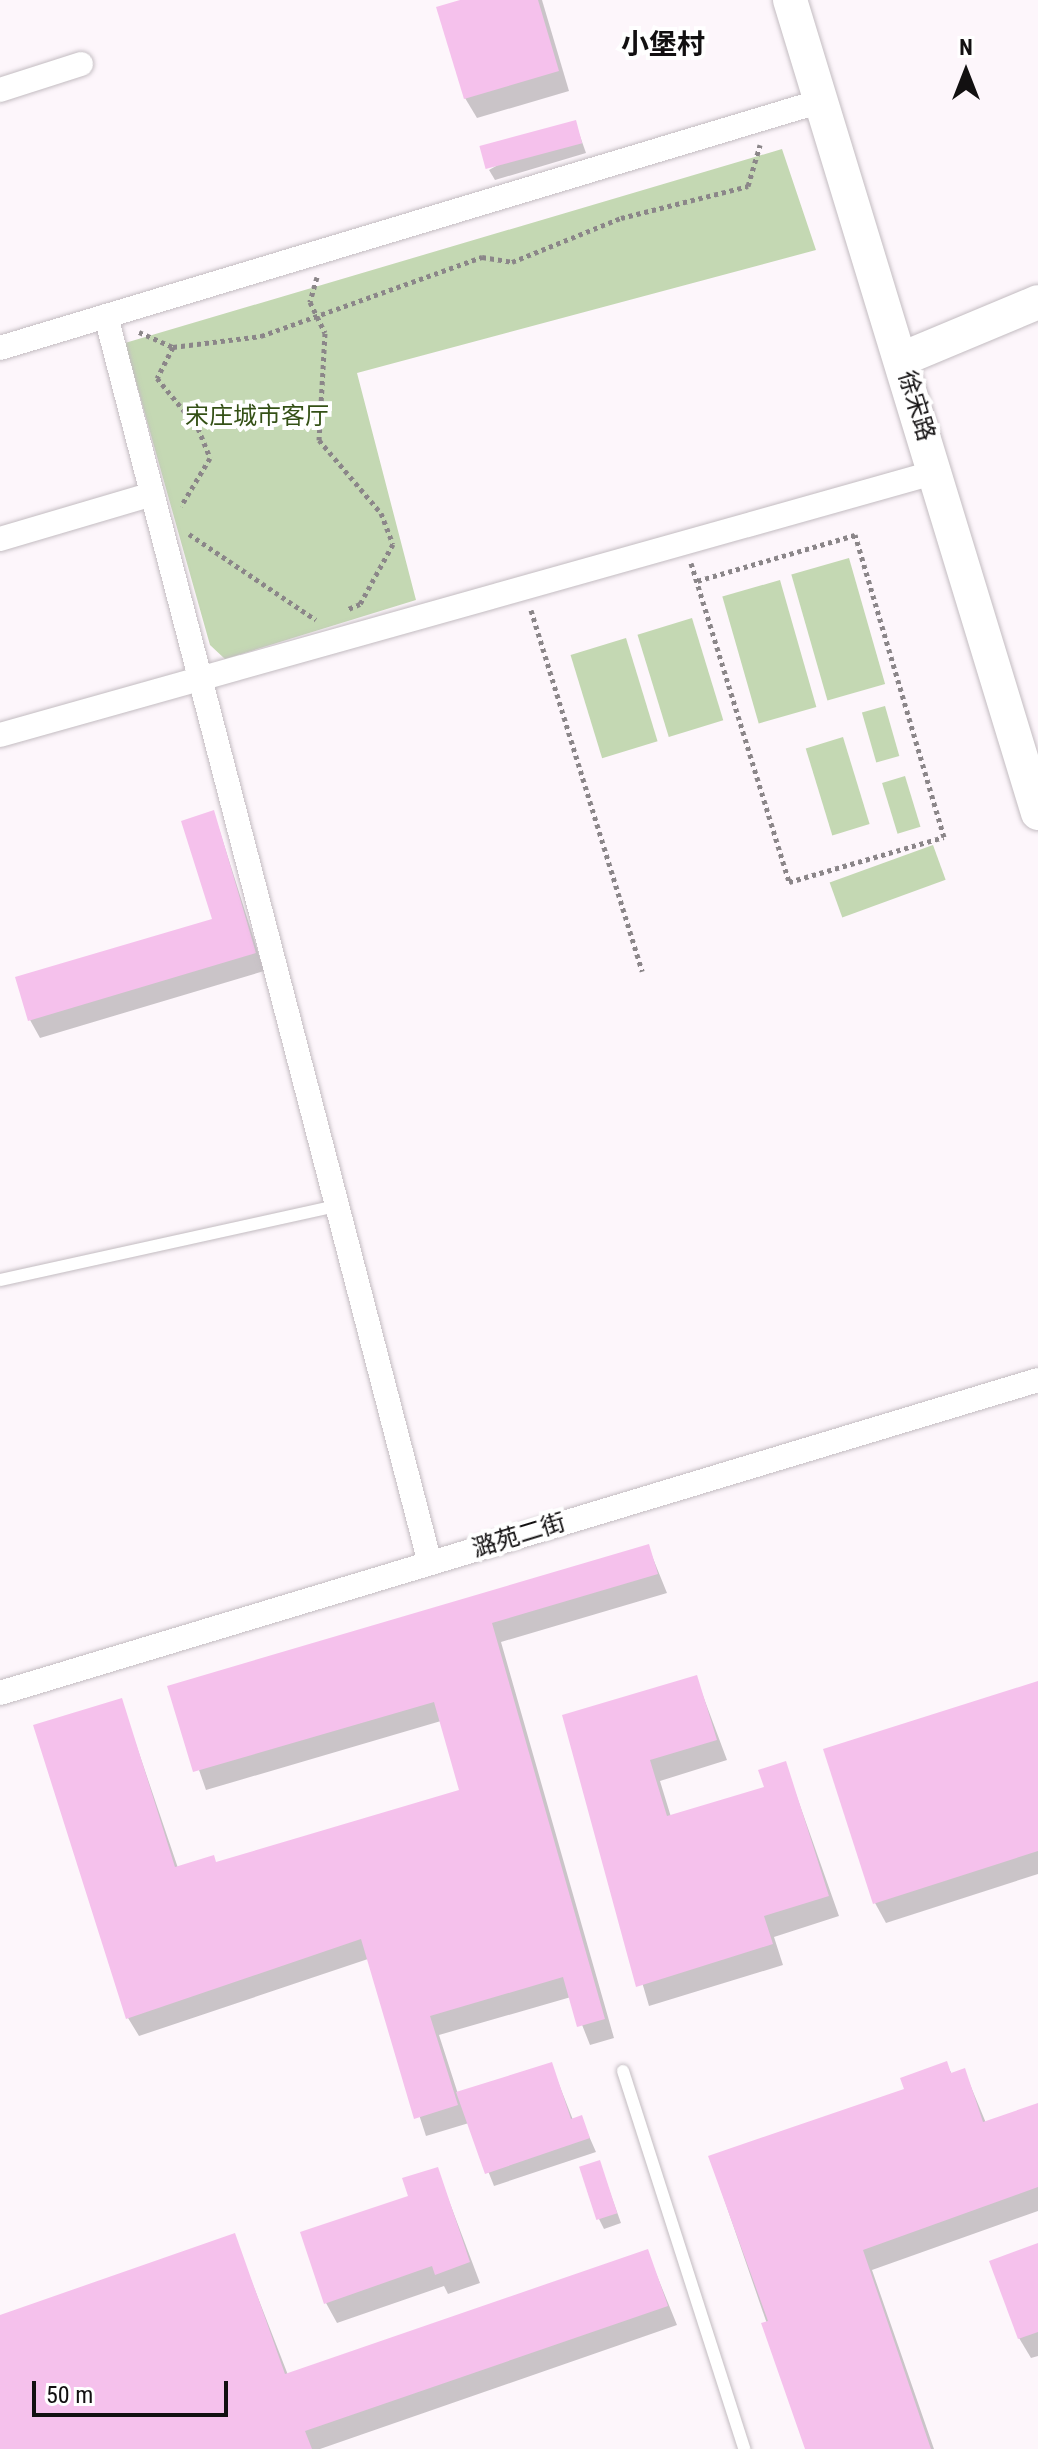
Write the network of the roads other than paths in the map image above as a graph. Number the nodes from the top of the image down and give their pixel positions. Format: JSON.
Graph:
{"nodes":[{"id":1,"x":790,"y":0,"type":"edge"},
{"id":2,"x":81,"y":64,"type":"dead end"},
{"id":3,"x":0,"y":90,"type":"edge"},
{"id":4,"x":821,"y":101,"type":"junction"},
{"id":5,"x":1038,"y":302,"type":"edge"},
{"id":6,"x":106,"y":316,"type":"junction"},
{"id":7,"x":0,"y":348,"type":"edge"},
{"id":8,"x":902,"y":359,"type":"junction"},
{"id":9,"x":936,"y":472,"type":"junction"},
{"id":10,"x":153,"y":494,"type":"junction"},
{"id":11,"x":0,"y":539,"type":"edge"},
{"id":12,"x":199,"y":682,"type":"junction"},
{"id":13,"x":0,"y":735,"type":"edge"},
{"id":14,"x":1038,"y":813,"type":"edge"},
{"id":15,"x":340,"y":1205,"type":"junction"},
{"id":16,"x":0,"y":1280,"type":"edge"},
{"id":17,"x":1038,"y":1380,"type":"edge"},
{"id":18,"x":430,"y":1563,"type":"junction"},
{"id":19,"x":0,"y":1693,"type":"edge"},
{"id":20,"x":623,"y":2071,"type":"dead end"},
{"id":21,"x":744,"y":2449,"type":"edge"}],
"edges":[{"from":1,"to":4,"type":"street","name":"徐宋路"},
{"from":2,"to":3,"type":"street"},
{"from":4,"to":6,"type":"street"},
{"from":4,"to":8,"type":"street","name":"徐宋路"},
{"from":5,"to":8,"type":"street"},
{"from":6,"to":7,"type":"street"},
{"from":6,"to":10,"type":"street"},
{"from":8,"to":9,"type":"street","name":"徐宋路"},
{"from":9,"to":12,"type":"street"},
{"from":9,"to":14,"type":"street","name":"徐宋路"},
{"from":10,"to":11,"type":"street"},
{"from":10,"to":12,"type":"street"},
{"from":12,"to":13,"type":"street"},
{"from":12,"to":15,"type":"street"},
{"from":15,"to":16,"type":"lane"},
{"from":15,"to":18,"type":"street"},
{"from":17,"to":18,"type":"street","name":"潞苑二街"},
{"from":18,"to":19,"type":"street","name":"潞苑二街"},
{"from":20,"to":21,"type":"lane"}]}
